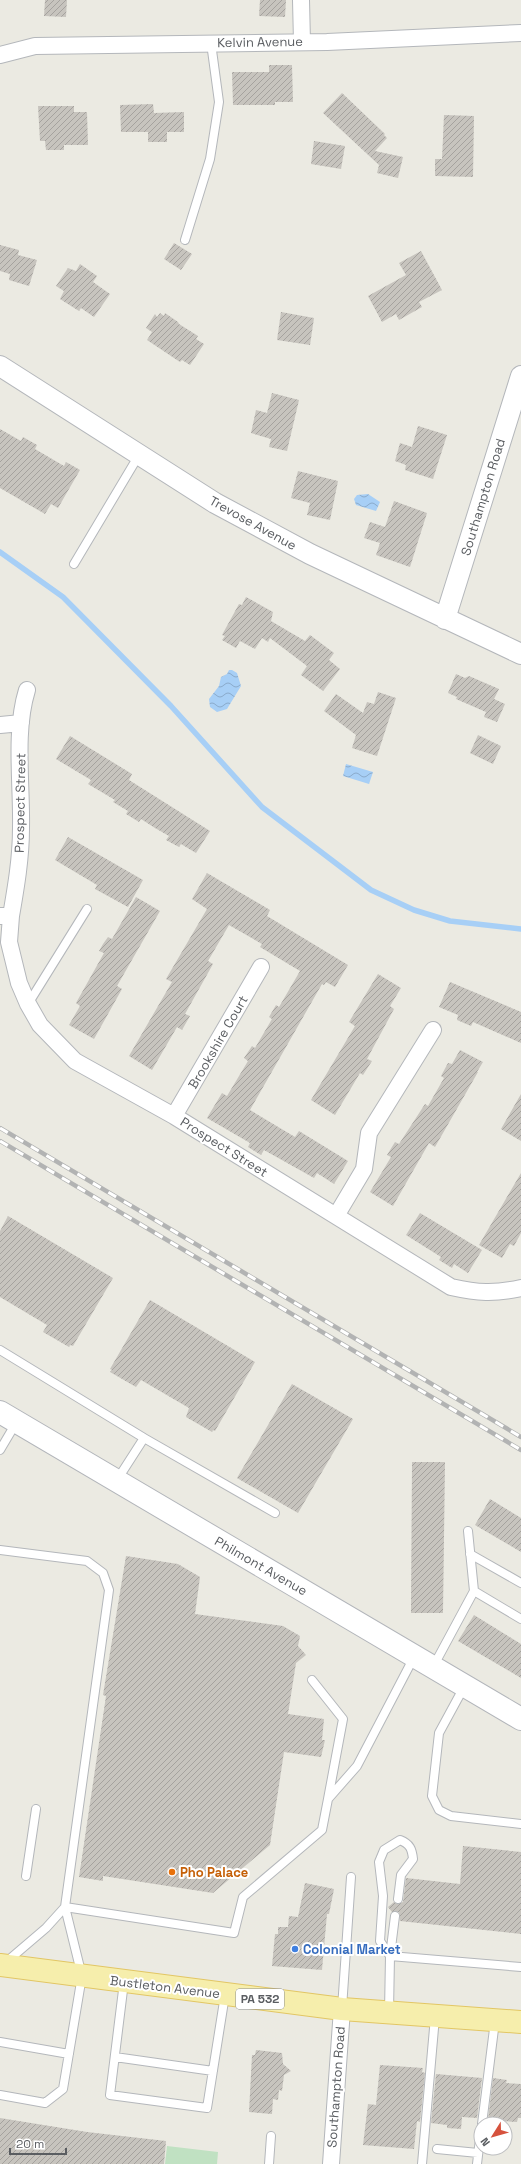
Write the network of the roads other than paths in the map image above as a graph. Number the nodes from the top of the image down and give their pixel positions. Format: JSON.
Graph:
{"nodes":[{"id":1,"x":300,"y":0,"type":"edge"},
{"id":2,"x":521,"y":33,"type":"edge"},
{"id":3,"x":302,"y":42,"type":"junction"},
{"id":4,"x":211,"y":43,"type":"junction"},
{"id":5,"x":0,"y":55,"type":"edge"},
{"id":6,"x":185,"y":240,"type":"dead end"},
{"id":7,"x":0,"y":366,"type":"edge"},
{"id":8,"x":521,"y":376,"type":"edge"},
{"id":9,"x":140,"y":455,"type":"junction"},
{"id":10,"x":74,"y":564,"type":"dead end"},
{"id":11,"x":445,"y":618,"type":"junction"},
{"id":12,"x":521,"y":654,"type":"edge"},
{"id":13,"x":28,"y":690,"type":"dead end"},
{"id":14,"x":21,"y":723,"type":"junction"},
{"id":15,"x":0,"y":725,"type":"edge"},
{"id":16,"x":87,"y":909,"type":"dead end"},
{"id":17,"x":6,"y":916,"type":"edge"},
{"id":18,"x":261,"y":967,"type":"dead end"},
{"id":19,"x":28,"y":1004,"type":"junction"},
{"id":20,"x":433,"y":1030,"type":"dead end"},
{"id":21,"x":174,"y":1116,"type":"junction"},
{"id":22,"x":336,"y":1216,"type":"junction"},
{"id":23,"x":521,"y":1288,"type":"edge"},
{"id":24,"x":0,"y":1350,"type":"edge"},
{"id":25,"x":9,"y":1417,"type":"edge"},
{"id":26,"x":144,"y":1438,"type":"junction"},
{"id":27,"x":0,"y":1450,"type":"edge"},
{"id":28,"x":117,"y":1481,"type":"junction"},
{"id":29,"x":275,"y":1513,"type":"dead end"},
{"id":30,"x":468,"y":1531,"type":"dead end"},
{"id":31,"x":0,"y":1550,"type":"edge"},
{"id":32,"x":470,"y":1554,"type":"junction"},
{"id":33,"x":521,"y":1583,"type":"edge"},
{"id":34,"x":474,"y":1591,"type":"junction"},
{"id":35,"x":521,"y":1619,"type":"edge"},
{"id":36,"x":414,"y":1656,"type":"junction"},
{"id":37,"x":433,"y":1667,"type":"junction"},
{"id":38,"x":312,"y":1680,"type":"dead end"},
{"id":39,"x":464,"y":1686,"type":"junction"},
{"id":40,"x":521,"y":1719,"type":"edge"},
{"id":41,"x":328,"y":1799,"type":"junction"},
{"id":42,"x":36,"y":1809,"type":"dead end"},
{"id":43,"x":521,"y":1824,"type":"edge"},
{"id":44,"x":26,"y":1876,"type":"dead end"},
{"id":45,"x":351,"y":1877,"type":"dead end"},
{"id":46,"x":398,"y":1899,"type":"dead end"},
{"id":47,"x":65,"y":1907,"type":"junction"},
{"id":48,"x":395,"y":1916,"type":"dead end"},
{"id":49,"x":390,"y":1956,"type":"junction"},
{"id":50,"x":1,"y":1966,"type":"edge"},
{"id":51,"x":521,"y":1967,"type":"edge"},
{"id":52,"x":82,"y":1976,"type":"junction"},
{"id":53,"x":124,"y":1982,"type":"junction"},
{"id":54,"x":225,"y":1994,"type":"junction"},
{"id":55,"x":342,"y":2009,"type":"junction"},
{"id":56,"x":389,"y":2013,"type":"junction"},
{"id":57,"x":435,"y":2016,"type":"junction"},
{"id":58,"x":495,"y":2020,"type":"junction"},
{"id":59,"x":521,"y":2022,"type":"edge"},
{"id":60,"x":0,"y":2042,"type":"edge"},
{"id":61,"x":69,"y":2054,"type":"junction"},
{"id":62,"x":115,"y":2057,"type":"junction"},
{"id":63,"x":213,"y":2071,"type":"junction"},
{"id":64,"x":0,"y":2095,"type":"edge"},
{"id":65,"x":483,"y":2116,"type":"edge"},
{"id":66,"x":271,"y":2136,"type":"dead end"},
{"id":67,"x":437,"y":2149,"type":"dead end"},
{"id":68,"x":473,"y":2153,"type":"edge"},
{"id":69,"x":269,"y":2164,"type":"edge"},
{"id":70,"x":331,"y":2164,"type":"edge"},
{"id":71,"x":422,"y":2164,"type":"edge"}],
"edges":[{"from":1,"to":3,"type":"street"},
{"from":2,"to":3,"type":"street","name":"Kelvin Avenue"},
{"from":3,"to":4,"type":"street","name":"Kelvin Avenue"},
{"from":4,"to":5,"type":"street","name":"Kelvin Avenue"},
{"from":4,"to":6,"type":"lane"},
{"from":7,"to":9,"type":"street","name":"Trevose Avenue"},
{"from":8,"to":11,"type":"street","name":"Southampton Road"},
{"from":9,"to":10,"type":"lane"},
{"from":9,"to":11,"type":"street","name":"Trevose Avenue"},
{"from":11,"to":12,"type":"street","name":"Trevose Avenue"},
{"from":13,"to":14,"type":"street","name":"Prospect Street"},
{"from":14,"to":15,"type":"street"},
{"from":14,"to":17,"type":"street","name":"Prospect Street"},
{"from":16,"to":19,"type":"lane"},
{"from":17,"to":19,"type":"street","name":"Prospect Street"},
{"from":18,"to":21,"type":"street","name":"Brookshire Court"},
{"from":19,"to":21,"type":"street","name":"Prospect Street"},
{"from":20,"to":22,"type":"street"},
{"from":21,"to":22,"type":"street","name":"Prospect Street"},
{"from":22,"to":23,"type":"street","name":"Prospect Street"},
{"from":24,"to":26,"type":"lane"},
{"from":25,"to":27,"type":"lane"},
{"from":25,"to":28,"type":"main road","name":"Philmont Avenue"},
{"from":26,"to":28,"type":"lane"},
{"from":26,"to":29,"type":"lane"},
{"from":28,"to":36,"type":"main road","name":"Philmont Avenue"},
{"from":30,"to":32,"type":"lane"},
{"from":31,"to":47,"type":"lane"},
{"from":32,"to":33,"type":"lane"},
{"from":32,"to":34,"type":"lane"},
{"from":34,"to":35,"type":"lane"},
{"from":34,"to":37,"type":"lane"},
{"from":36,"to":37,"type":"main road","name":"Philmont Avenue"},
{"from":36,"to":41,"type":"lane"},
{"from":37,"to":39,"type":"main road","name":"Philmont Avenue"},
{"from":38,"to":41,"type":"lane"},
{"from":39,"to":40,"type":"main road","name":"Philmont Avenue"},
{"from":39,"to":43,"type":"lane"},
{"from":41,"to":47,"type":"lane"},
{"from":42,"to":44,"type":"lane"},
{"from":45,"to":55,"type":"lane"},
{"from":46,"to":49,"type":"lane"},
{"from":47,"to":50,"type":"lane"},
{"from":47,"to":52,"type":"lane"},
{"from":48,"to":49,"type":"lane"},
{"from":49,"to":51,"type":"lane"},
{"from":49,"to":56,"type":"lane"},
{"from":50,"to":52,"type":"main road","name":"Bustleton Avenue","number":"PA 532"},
{"from":52,"to":53,"type":"main road","name":"Bustleton Avenue","number":"PA 532"},
{"from":52,"to":61,"type":"lane"},
{"from":53,"to":54,"type":"main road","name":"Bustleton Avenue","number":"PA 532"},
{"from":53,"to":62,"type":"lane"},
{"from":54,"to":55,"type":"main road","name":"Bustleton Avenue","number":"PA 532"},
{"from":54,"to":63,"type":"lane"},
{"from":55,"to":56,"type":"main road","name":"Bustleton Avenue","number":"PA 532"},
{"from":55,"to":70,"type":"street","name":"Southampton Road"},
{"from":56,"to":57,"type":"main road","name":"Bustleton Avenue","number":"PA 532"},
{"from":57,"to":58,"type":"main road","name":"Bustleton Avenue","number":"PA 532"},
{"from":57,"to":71,"type":"lane"},
{"from":58,"to":59,"type":"main road","name":"Bustleton Avenue","number":"PA 532"},
{"from":58,"to":65,"type":"lane"},
{"from":60,"to":61,"type":"lane"},
{"from":61,"to":64,"type":"lane"},
{"from":62,"to":63,"type":"lane"},
{"from":62,"to":63,"type":"lane"},
{"from":66,"to":69,"type":"lane"},
{"from":67,"to":68,"type":"lane"}]}
